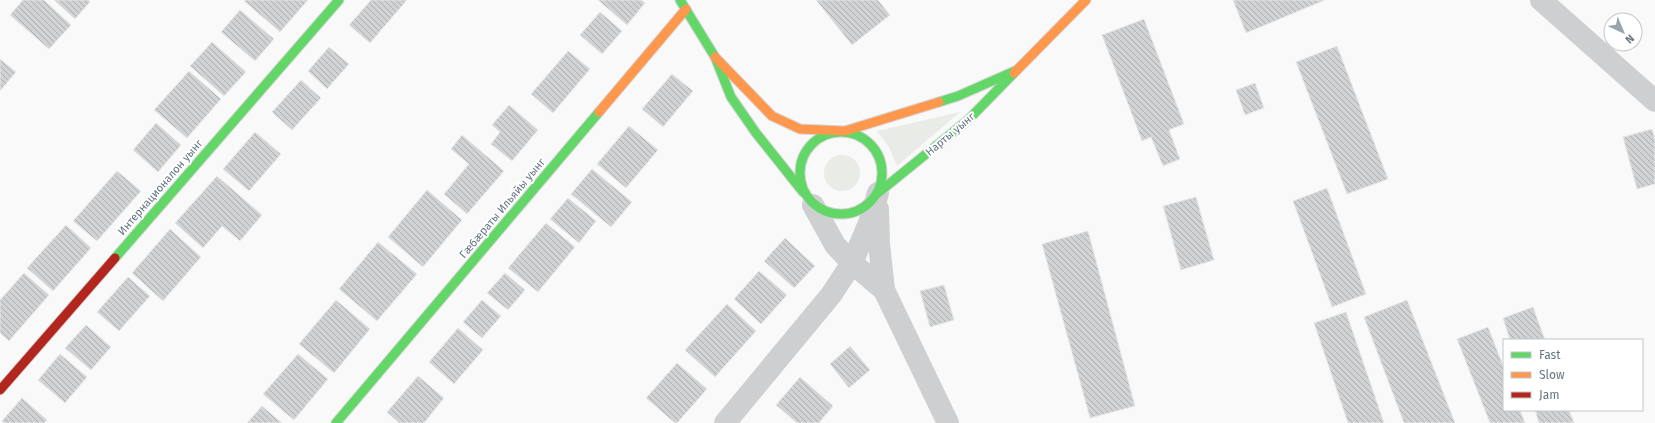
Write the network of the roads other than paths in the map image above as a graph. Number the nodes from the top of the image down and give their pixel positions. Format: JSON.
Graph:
{"nodes":[{"id":1,"x":339,"y":0,"type":"edge"},
{"id":2,"x":680,"y":0,"type":"edge"},
{"id":3,"x":1086,"y":0,"type":"edge"},
{"id":4,"x":1541,"y":0,"type":"edge"},
{"id":5,"x":686,"y":9,"type":"junction"},
{"id":6,"x":715,"y":57,"type":"junction"},
{"id":7,"x":1017,"y":70,"type":"junction"},
{"id":8,"x":1655,"y":101,"type":"edge"},
{"id":9,"x":844,"y":131,"type":"junction"},
{"id":10,"x":878,"y":193,"type":"junction"},
{"id":11,"x":808,"y":199,"type":"junction"},
{"id":12,"x":836,"y":245,"type":"junction"},
{"id":13,"x":852,"y":263,"type":"junction"},
{"id":14,"x":884,"y":290,"type":"junction"},
{"id":15,"x":831,"y":295,"type":"junction"},
{"id":16,"x":0,"y":390,"type":"edge"},
{"id":17,"x":336,"y":423,"type":"edge"},
{"id":18,"x":725,"y":423,"type":"edge"},
{"id":19,"x":948,"y":423,"type":"edge"}],
"edges":[{"from":1,"to":16,"type":"street","name":"Интернационалон уынг"},
{"from":2,"to":5,"type":"street"},
{"from":3,"to":7,"type":"street","name":"Нарты уынг"},
{"from":4,"to":8,"type":"street"},
{"from":5,"to":6,"type":"street"},
{"from":5,"to":17,"type":"street","name":"Гæбæраты Ильяйы уынг"},
{"from":6,"to":9,"type":"street"},
{"from":6,"to":11,"type":"street"},
{"from":7,"to":9,"type":"street","name":"Нарты уынг"},
{"from":7,"to":10,"type":"street","name":"Нарты уынг"},
{"from":9,"to":10,"type":"street"},
{"from":9,"to":11,"type":"street","name":"Нарты уынг"},
{"from":10,"to":11,"type":"street","name":"Нарты уынг"},
{"from":10,"to":13,"type":"street"},
{"from":10,"to":14,"type":"street"},
{"from":11,"to":12,"type":"street"},
{"from":12,"to":13,"type":"street"},
{"from":12,"to":15,"type":"street"},
{"from":13,"to":14,"type":"street"},
{"from":13,"to":15,"type":"street"},
{"from":14,"to":19,"type":"street"},
{"from":15,"to":18,"type":"street"}]}
